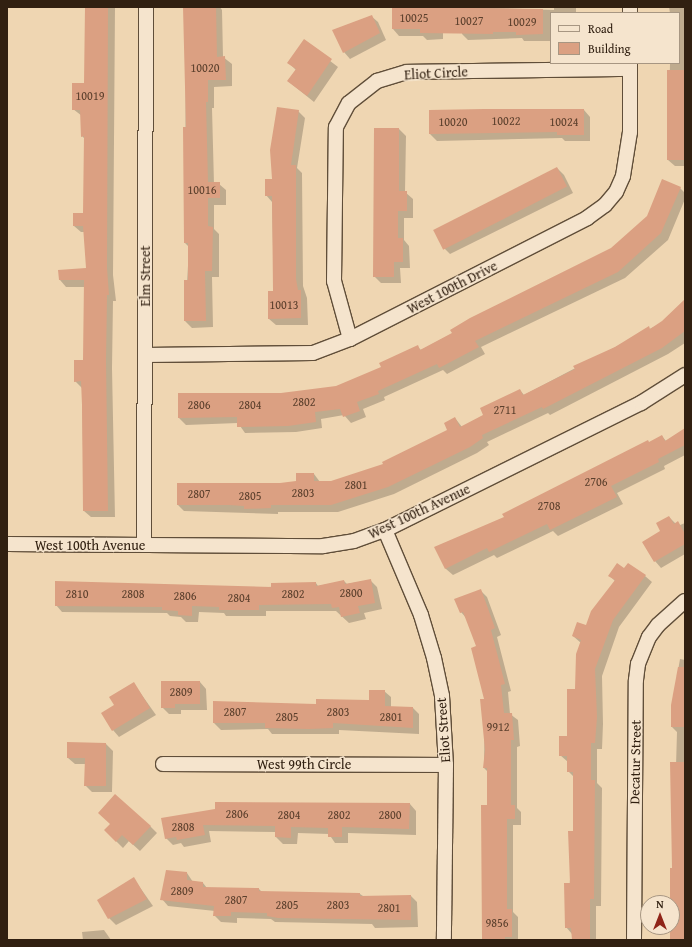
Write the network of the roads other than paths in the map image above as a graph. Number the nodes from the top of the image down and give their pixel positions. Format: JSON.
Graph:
{"nodes":[{"id":1,"x":146,"y":7,"type":"edge"},
{"id":2,"x":630,"y":66,"type":"edge"},
{"id":3,"x":350,"y":339,"type":"junction"},
{"id":4,"x":145,"y":355,"type":"junction"},
{"id":5,"x":685,"y":375,"type":"edge"},
{"id":6,"x":385,"y":530,"type":"junction"},
{"id":7,"x":7,"y":544,"type":"edge"},
{"id":8,"x":144,"y":545,"type":"junction"},
{"id":9,"x":685,"y":601,"type":"edge"},
{"id":10,"x":163,"y":764,"type":"dead end"},
{"id":11,"x":446,"y":765,"type":"junction"},
{"id":12,"x":444,"y":940,"type":"edge"},
{"id":13,"x":634,"y":940,"type":"edge"}],
"edges":[{"from":1,"to":4,"type":"street","name":"Elm Street"},
{"from":2,"to":3,"type":"street","name":"West 100th Drive"},
{"from":2,"to":3,"type":"street","name":"Eliot Circle"},
{"from":3,"to":4,"type":"street","name":"West 100th Drive"},
{"from":4,"to":8,"type":"street","name":"Elm Street"},
{"from":5,"to":6,"type":"street","name":"West 100th Avenue"},
{"from":6,"to":8,"type":"street","name":"West 100th Avenue"},
{"from":6,"to":11,"type":"street","name":"Eliot Street"},
{"from":7,"to":8,"type":"street","name":"West 100th Avenue"},
{"from":9,"to":13,"type":"street","name":"Decatur Street"},
{"from":10,"to":11,"type":"street","name":"West 99th Circle"},
{"from":11,"to":12,"type":"street","name":"Eliot Street"}]}
